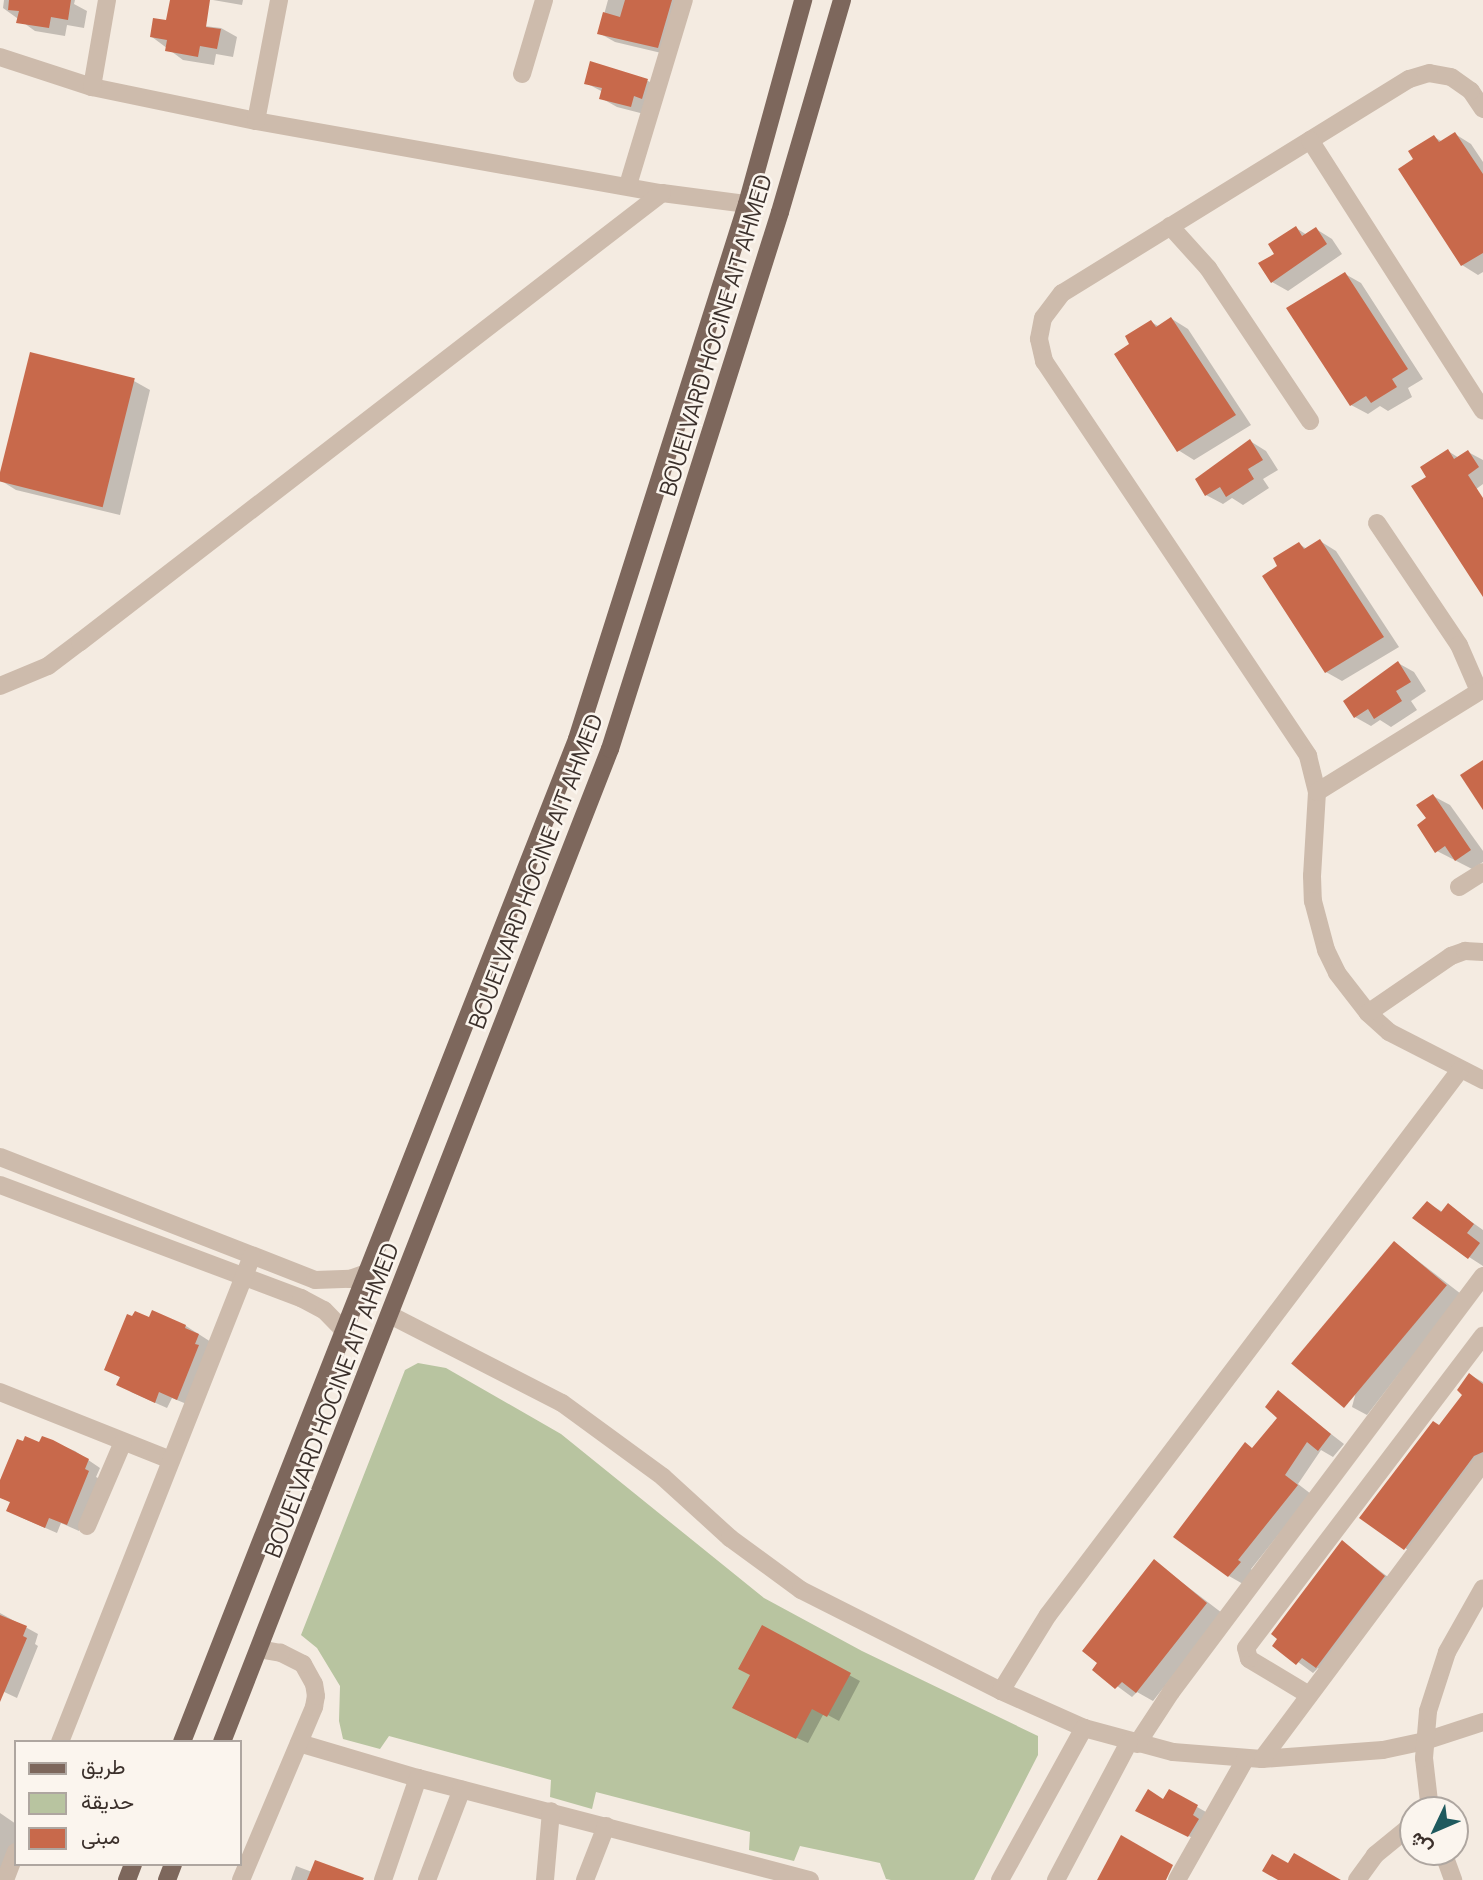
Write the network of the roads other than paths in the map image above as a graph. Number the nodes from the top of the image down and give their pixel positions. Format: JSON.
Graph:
{"nodes":[{"id":1,"x":107,"y":0,"type":"edge"},
{"id":2,"x":279,"y":0,"type":"edge"},
{"id":3,"x":544,"y":0,"type":"edge"},
{"id":4,"x":684,"y":0,"type":"edge"},
{"id":5,"x":803,"y":0,"type":"edge"},
{"id":6,"x":842,"y":0,"type":"edge"},
{"id":7,"x":0,"y":57,"type":"edge"},
{"id":8,"x":522,"y":74,"type":"dead end"},
{"id":9,"x":92,"y":87,"type":"junction"},
{"id":10,"x":1483,"y":108,"type":"edge"},
{"id":11,"x":257,"y":121,"type":"junction"},
{"id":12,"x":1310,"y":140,"type":"junction"},
{"id":13,"x":628,"y":185,"type":"junction"},
{"id":14,"x":662,"y":193,"type":"junction"},
{"id":15,"x":747,"y":204,"type":"junction"},
{"id":16,"x":1170,"y":226,"type":"junction"},
{"id":17,"x":1483,"y":410,"type":"edge"},
{"id":18,"x":1310,"y":421,"type":"dead end"},
{"id":19,"x":1377,"y":523,"type":"dead end"},
{"id":20,"x":0,"y":686,"type":"edge"},
{"id":21,"x":1481,"y":690,"type":"edge"},
{"id":22,"x":1317,"y":792,"type":"junction"},
{"id":23,"x":1483,"y":872,"type":"edge"},
{"id":24,"x":1459,"y":887,"type":"dead end"},
{"id":25,"x":1483,"y":952,"type":"edge"},
{"id":26,"x":1368,"y":1013,"type":"junction"},
{"id":27,"x":1460,"y":1070,"type":"junction"},
{"id":28,"x":1483,"y":1080,"type":"edge"},
{"id":29,"x":0,"y":1157,"type":"edge"},
{"id":30,"x":0,"y":1185,"type":"edge"},
{"id":31,"x":252,"y":1256,"type":"junction"},
{"id":32,"x":369,"y":1272,"type":"junction"},
{"id":33,"x":243,"y":1276,"type":"junction"},
{"id":34,"x":1483,"y":1276,"type":"edge"},
{"id":35,"x":390,"y":1315,"type":"junction"},
{"id":36,"x":345,"y":1332,"type":"junction"},
{"id":37,"x":1483,"y":1335,"type":"edge"},
{"id":38,"x":0,"y":1392,"type":"edge"},
{"id":39,"x":123,"y":1441,"type":"junction"},
{"id":40,"x":171,"y":1460,"type":"junction"},
{"id":41,"x":1483,"y":1463,"type":"edge"},
{"id":42,"x":87,"y":1526,"type":"dead end"},
{"id":43,"x":1483,"y":1588,"type":"edge"},
{"id":44,"x":258,"y":1649,"type":"junction"},
{"id":45,"x":1001,"y":1691,"type":"junction"},
{"id":46,"x":1309,"y":1695,"type":"junction"},
{"id":47,"x":1483,"y":1722,"type":"edge"},
{"id":48,"x":1084,"y":1728,"type":"junction"},
{"id":49,"x":61,"y":1740,"type":"edge"},
{"id":50,"x":183,"y":1740,"type":"edge"},
{"id":51,"x":223,"y":1740,"type":"edge"},
{"id":52,"x":1425,"y":1741,"type":"junction"},
{"id":53,"x":299,"y":1743,"type":"junction"},
{"id":54,"x":1133,"y":1743,"type":"junction"},
{"id":55,"x":1254,"y":1758,"type":"junction"},
{"id":56,"x":418,"y":1778,"type":"junction"},
{"id":57,"x":462,"y":1789,"type":"junction"},
{"id":58,"x":1428,"y":1796,"type":"edge"},
{"id":59,"x":551,"y":1811,"type":"junction"},
{"id":60,"x":606,"y":1826,"type":"junction"},
{"id":61,"x":1399,"y":1835,"type":"edge"},
{"id":62,"x":14,"y":1858,"type":"edge"},
{"id":63,"x":5,"y":1880,"type":"edge"},
{"id":64,"x":242,"y":1880,"type":"edge"},
{"id":65,"x":383,"y":1880,"type":"edge"},
{"id":66,"x":427,"y":1880,"type":"edge"},
{"id":67,"x":545,"y":1880,"type":"edge"},
{"id":68,"x":585,"y":1880,"type":"edge"},
{"id":69,"x":810,"y":1880,"type":"edge"},
{"id":70,"x":1000,"y":1880,"type":"edge"},
{"id":71,"x":1056,"y":1880,"type":"edge"},
{"id":72,"x":1177,"y":1880,"type":"edge"},
{"id":73,"x":1357,"y":1880,"type":"edge"}],
"edges":[{"from":1,"to":9,"type":"street"},
{"from":2,"to":11,"type":"street"},
{"from":3,"to":8,"type":"street"},
{"from":4,"to":13,"type":"street"},
{"from":5,"to":15,"type":"main road"},
{"from":6,"to":35,"type":"main road","name":"BOUELVARD HOCINE AIT AHMED"},
{"from":7,"to":9,"type":"street"},
{"from":9,"to":11,"type":"street"},
{"from":10,"to":12,"type":"street"},
{"from":11,"to":13,"type":"street"},
{"from":12,"to":16,"type":"street"},
{"from":12,"to":17,"type":"street"},
{"from":13,"to":14,"type":"street"},
{"from":14,"to":15,"type":"street"},
{"from":14,"to":20,"type":"street"},
{"from":15,"to":32,"type":"main road"},
{"from":16,"to":18,"type":"street"},
{"from":16,"to":22,"type":"street"},
{"from":19,"to":21,"type":"street"},
{"from":21,"to":22,"type":"street"},
{"from":22,"to":26,"type":"street"},
{"from":23,"to":24,"type":"street"},
{"from":25,"to":26,"type":"street"},
{"from":26,"to":27,"type":"street"},
{"from":27,"to":28,"type":"street"},
{"from":27,"to":45,"type":"street"},
{"from":29,"to":31,"type":"street"},
{"from":30,"to":33,"type":"street"},
{"from":31,"to":32,"type":"street"},
{"from":31,"to":33,"type":"street"},
{"from":32,"to":36,"type":"main road"},
{"from":33,"to":36,"type":"street"},
{"from":33,"to":40,"type":"street"},
{"from":34,"to":54,"type":"street"},
{"from":35,"to":44,"type":"main road","name":"BOUELVARD HOCINE AIT AHMED"},
{"from":35,"to":45,"type":"street"},
{"from":36,"to":50,"type":"main road"},
{"from":37,"to":46,"type":"street"},
{"from":38,"to":39,"type":"street"},
{"from":39,"to":40,"type":"street"},
{"from":39,"to":42,"type":"street"},
{"from":40,"to":49,"type":"street"},
{"from":41,"to":46,"type":"street"},
{"from":43,"to":52,"type":"street"},
{"from":44,"to":51,"type":"main road","name":"BOUELVARD HOCINE AIT AHMED"},
{"from":44,"to":53,"type":"street"},
{"from":45,"to":48,"type":"street"},
{"from":46,"to":55,"type":"street"},
{"from":47,"to":52,"type":"street"},
{"from":48,"to":54,"type":"street"},
{"from":48,"to":70,"type":"street"},
{"from":52,"to":55,"type":"street"},
{"from":52,"to":58,"type":"street"},
{"from":53,"to":56,"type":"street"},
{"from":53,"to":64,"type":"street"},
{"from":54,"to":55,"type":"street"},
{"from":54,"to":71,"type":"street"},
{"from":55,"to":72,"type":"street"},
{"from":56,"to":57,"type":"street"},
{"from":56,"to":65,"type":"street"},
{"from":57,"to":59,"type":"street"},
{"from":57,"to":66,"type":"street"},
{"from":59,"to":60,"type":"street"},
{"from":59,"to":67,"type":"street"},
{"from":60,"to":68,"type":"street"},
{"from":60,"to":69,"type":"street"},
{"from":61,"to":73,"type":"street"},
{"from":62,"to":63,"type":"street"}]}
